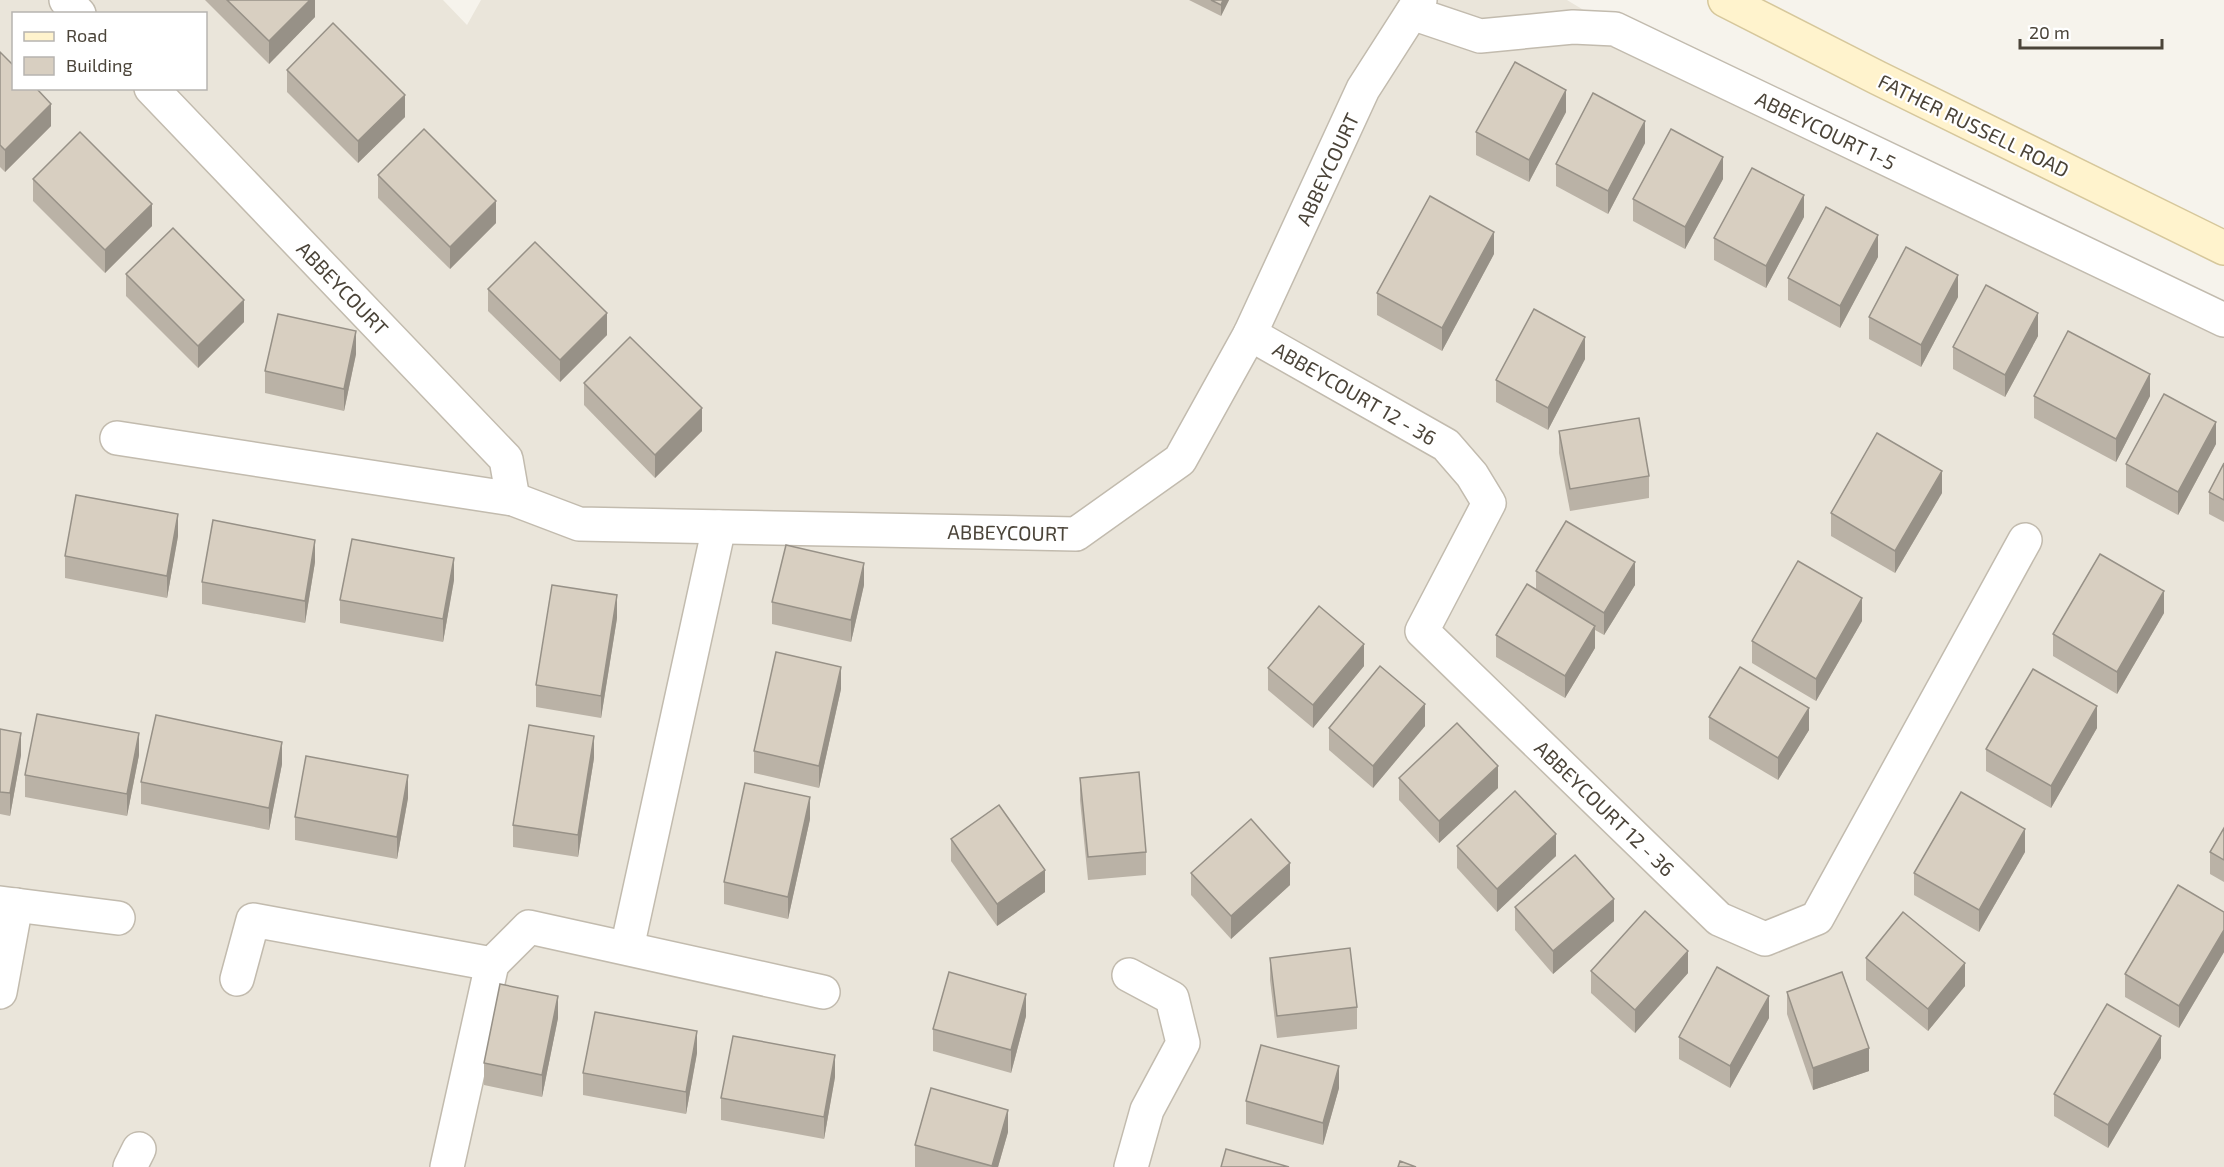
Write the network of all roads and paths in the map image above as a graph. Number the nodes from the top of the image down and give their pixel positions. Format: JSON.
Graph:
{"nodes":[{"id":1,"x":66,"y":0,"type":"edge"},
{"id":2,"x":1726,"y":0,"type":"edge"},
{"id":3,"x":1416,"y":6,"type":"edge"},
{"id":4,"x":77,"y":12,"type":"edge"},
{"id":5,"x":153,"y":90,"type":"edge"},
{"id":6,"x":2224,"y":248,"type":"edge"},
{"id":7,"x":2224,"y":320,"type":"edge"},
{"id":8,"x":1250,"y":334,"type":"junction"},
{"id":9,"x":117,"y":438,"type":"dead end"},
{"id":10,"x":513,"y":499,"type":"junction"},
{"id":11,"x":719,"y":527,"type":"junction"},
{"id":12,"x":2025,"y":540,"type":"dead end"},
{"id":13,"x":8,"y":904,"type":"edge"},
{"id":14,"x":118,"y":918,"type":"dead end"},
{"id":15,"x":627,"y":948,"type":"junction"},
{"id":16,"x":492,"y":964,"type":"junction"},
{"id":17,"x":1129,"y":975,"type":"dead end"},
{"id":18,"x":237,"y":979,"type":"dead end"},
{"id":19,"x":0,"y":992,"type":"edge"},
{"id":20,"x":823,"y":992,"type":"dead end"},
{"id":21,"x":447,"y":1167,"type":"edge"},
{"id":22,"x":1131,"y":1167,"type":"edge"}],
"edges":[{"from":1,"to":4,"type":"street"},
{"from":2,"to":6,"type":"street","name":"FATHER RUSSELL ROAD"},
{"from":3,"to":7,"type":"street","name":"ABBEYCOURT 1-5"},
{"from":3,"to":8,"type":"street","name":"ABBEYCOURT"},
{"from":5,"to":10,"type":"street","name":"ABBEYCOURT"},
{"from":8,"to":11,"type":"street","name":"ABBEYCOURT"},
{"from":8,"to":12,"type":"street","name":"ABBEYCOURT 12 - 36"},
{"from":9,"to":10,"type":"street","name":"ABBEYCOURT"},
{"from":10,"to":11,"type":"street","name":"ABBEYCOURT"},
{"from":11,"to":15,"type":"street"},
{"from":13,"to":14,"type":"street"},
{"from":13,"to":19,"type":"street"},
{"from":15,"to":16,"type":"street"},
{"from":15,"to":20,"type":"street"},
{"from":16,"to":18,"type":"street"},
{"from":16,"to":21,"type":"street"},
{"from":17,"to":22,"type":"street"}]}
